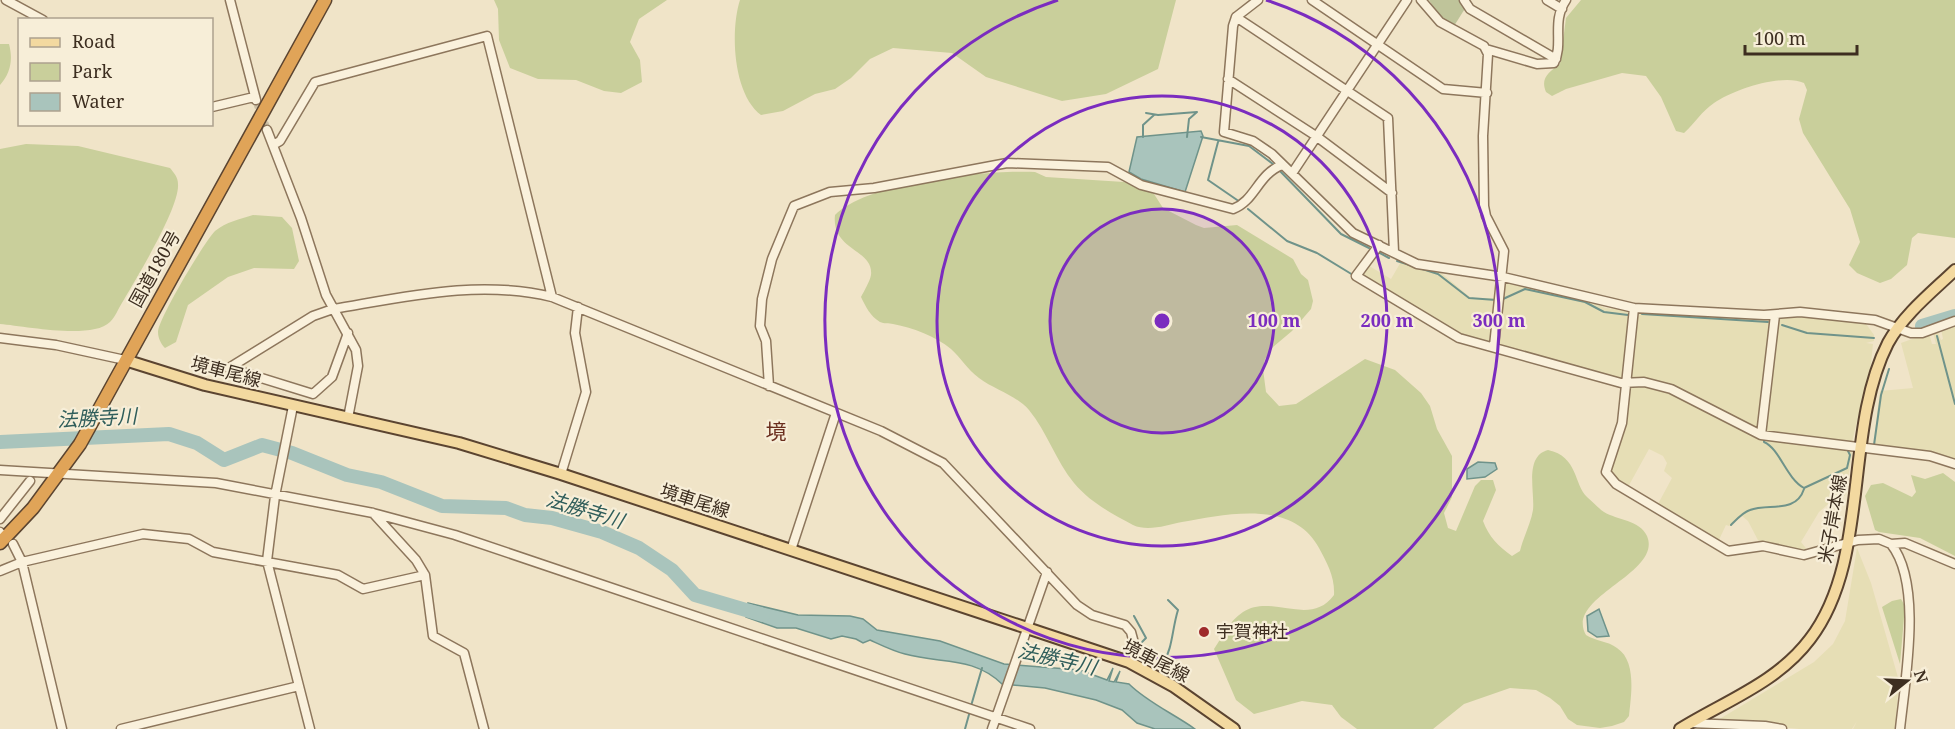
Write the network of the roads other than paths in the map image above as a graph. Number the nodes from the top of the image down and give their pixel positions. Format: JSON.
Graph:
{"nodes":[{"id":1,"x":6,"y":0,"type":"edge"},
{"id":2,"x":230,"y":0,"type":"edge"},
{"id":3,"x":325,"y":0,"type":"edge"},
{"id":4,"x":1258,"y":0,"type":"edge"},
{"id":5,"x":1312,"y":0,"type":"edge"},
{"id":6,"x":1407,"y":0,"type":"edge"},
{"id":7,"x":1421,"y":0,"type":"edge"},
{"id":8,"x":1464,"y":0,"type":"edge"},
{"id":9,"x":1547,"y":0,"type":"edge"},
{"id":10,"x":1566,"y":0,"type":"edge"},
{"id":11,"x":1562,"y":9,"type":"junction"},
{"id":12,"x":1236,"y":17,"type":"junction"},
{"id":13,"x":39,"y":18,"type":"edge"},
{"id":14,"x":1378,"y":43,"type":"junction"},
{"id":15,"x":1486,"y":49,"type":"junction"},
{"id":16,"x":1556,"y":59,"type":"junction"},
{"id":17,"x":1228,"y":79,"type":"junction"},
{"id":18,"x":1347,"y":90,"type":"junction"},
{"id":19,"x":1487,"y":93,"type":"junction"},
{"id":20,"x":213,"y":107,"type":"edge"},
{"id":21,"x":267,"y":130,"type":"tunnel mouth"},
{"id":22,"x":1316,"y":136,"type":"junction"},
{"id":23,"x":273,"y":145,"type":"junction"},
{"id":24,"x":1282,"y":165,"type":"junction"},
{"id":25,"x":1293,"y":172,"type":"junction"},
{"id":26,"x":1392,"y":193,"type":"junction"},
{"id":27,"x":1379,"y":245,"type":"junction"},
{"id":28,"x":1394,"y":252,"type":"junction"},
{"id":29,"x":1955,"y":270,"type":"edge"},
{"id":30,"x":1503,"y":277,"type":"junction"},
{"id":31,"x":552,"y":297,"type":"junction"},
{"id":32,"x":578,"y":307,"type":"junction"},
{"id":33,"x":1634,"y":308,"type":"junction"},
{"id":34,"x":333,"y":309,"type":"junction"},
{"id":35,"x":1774,"y":315,"type":"junction"},
{"id":36,"x":1955,"y":321,"type":"edge"},
{"id":37,"x":1898,"y":327,"type":"junction"},
{"id":38,"x":348,"y":333,"type":"junction"},
{"id":39,"x":0,"y":338,"type":"edge"},
{"id":40,"x":1494,"y":346,"type":"junction"},
{"id":41,"x":125,"y":360,"type":"junction"},
{"id":42,"x":1626,"y":384,"type":"junction"},
{"id":43,"x":769,"y":386,"type":"junction"},
{"id":44,"x":293,"y":406,"type":"junction"},
{"id":45,"x":836,"y":412,"type":"junction"},
{"id":46,"x":348,"y":418,"type":"junction"},
{"id":47,"x":1761,"y":435,"type":"junction"},
{"id":48,"x":1862,"y":446,"type":"junction"},
{"id":49,"x":1955,"y":464,"type":"edge"},
{"id":50,"x":0,"y":470,"type":"edge"},
{"id":51,"x":62,"y":471,"type":"junction"},
{"id":52,"x":561,"y":474,"type":"junction"},
{"id":53,"x":30,"y":481,"type":"dead end"},
{"id":54,"x":275,"y":496,"type":"junction"},
{"id":55,"x":373,"y":513,"type":"junction"},
{"id":56,"x":0,"y":519,"type":"edge"},
{"id":57,"x":3,"y":538,"type":"edge"},
{"id":58,"x":1846,"y":542,"type":"junction"},
{"id":59,"x":1891,"y":544,"type":"junction"},
{"id":60,"x":791,"y":550,"type":"junction"},
{"id":61,"x":267,"y":561,"type":"junction"},
{"id":62,"x":22,"y":562,"type":"junction"},
{"id":63,"x":1955,"y":564,"type":"edge"},
{"id":64,"x":0,"y":571,"type":"edge"},
{"id":65,"x":1047,"y":572,"type":"junction"},
{"id":66,"x":425,"y":574,"type":"junction"},
{"id":67,"x":1027,"y":628,"type":"junction"},
{"id":68,"x":1129,"y":662,"type":"junction"},
{"id":69,"x":299,"y":686,"type":"junction"},
{"id":70,"x":996,"y":715,"type":"junction"},
{"id":71,"x":1685,"y":726,"type":"edge"},
{"id":72,"x":62,"y":729,"type":"edge"},
{"id":73,"x":121,"y":729,"type":"edge"},
{"id":74,"x":310,"y":729,"type":"edge"},
{"id":75,"x":484,"y":729,"type":"edge"},
{"id":76,"x":992,"y":729,"type":"edge"},
{"id":77,"x":1030,"y":729,"type":"edge"},
{"id":78,"x":1234,"y":729,"type":"edge"},
{"id":79,"x":1782,"y":729,"type":"edge"},
{"id":80,"x":1900,"y":729,"type":"edge"}],
"edges":[{"from":1,"to":13,"type":"street"},
{"from":2,"to":20,"type":"street"},
{"from":3,"to":41,"type":"highway","name":"国道180号"},
{"from":4,"to":12,"type":"street"},
{"from":5,"to":14,"type":"street"},
{"from":6,"to":14,"type":"street"},
{"from":7,"to":15,"type":"street"},
{"from":8,"to":16,"type":"street"},
{"from":9,"to":11,"type":"street"},
{"from":10,"to":11,"type":"street"},
{"from":11,"to":16,"type":"street"},
{"from":12,"to":17,"type":"street"},
{"from":12,"to":18,"type":"street"},
{"from":14,"to":18,"type":"street"},
{"from":14,"to":19,"type":"street"},
{"from":15,"to":16,"type":"street"},
{"from":15,"to":19,"type":"street"},
{"from":17,"to":22,"type":"street"},
{"from":17,"to":24,"type":"street"},
{"from":18,"to":22,"type":"street"},
{"from":18,"to":26,"type":"street"},
{"from":19,"to":30,"type":"street"},
{"from":21,"to":23,"type":"street"},
{"from":22,"to":25,"type":"street"},
{"from":22,"to":26,"type":"street"},
{"from":23,"to":31,"type":"street"},
{"from":23,"to":34,"type":"street"},
{"from":24,"to":25,"type":"street"},
{"from":24,"to":43,"type":"street"},
{"from":25,"to":27,"type":"street"},
{"from":26,"to":28,"type":"street"},
{"from":27,"to":28,"type":"street"},
{"from":27,"to":40,"type":"street"},
{"from":28,"to":30,"type":"street"},
{"from":29,"to":37,"type":"main road","name":"米子岸本線"},
{"from":30,"to":33,"type":"street"},
{"from":30,"to":40,"type":"street"},
{"from":31,"to":32,"type":"street"},
{"from":31,"to":34,"type":"street"},
{"from":32,"to":43,"type":"street"},
{"from":32,"to":52,"type":"street"},
{"from":33,"to":35,"type":"street"},
{"from":33,"to":42,"type":"street"},
{"from":34,"to":38,"type":"street"},
{"from":34,"to":38,"type":"street"},
{"from":35,"to":37,"type":"street"},
{"from":35,"to":47,"type":"street"},
{"from":36,"to":37,"type":"street"},
{"from":37,"to":48,"type":"main road","name":"米子岸本線"},
{"from":38,"to":46,"type":"street"},
{"from":39,"to":41,"type":"street"},
{"from":40,"to":42,"type":"street"},
{"from":41,"to":44,"type":"main road","name":"境車尾線"},
{"from":41,"to":51,"type":"highway","name":"国道180号"},
{"from":42,"to":47,"type":"street"},
{"from":42,"to":58,"type":"street"},
{"from":43,"to":45,"type":"street"},
{"from":44,"to":46,"type":"main road","name":"境車尾線"},
{"from":44,"to":54,"type":"street"},
{"from":45,"to":60,"type":"street"},
{"from":45,"to":65,"type":"street"},
{"from":46,"to":52,"type":"main road","name":"境車尾線"},
{"from":47,"to":48,"type":"street"},
{"from":48,"to":49,"type":"street"},
{"from":48,"to":58,"type":"main road","name":"米子岸本線"},
{"from":50,"to":51,"type":"street"},
{"from":51,"to":54,"type":"street"},
{"from":51,"to":57,"type":"highway","name":"国道180号"},
{"from":52,"to":60,"type":"main road","name":"境車尾線"},
{"from":53,"to":56,"type":"street"},
{"from":54,"to":55,"type":"street"},
{"from":54,"to":61,"type":"street"},
{"from":55,"to":66,"type":"street"},
{"from":55,"to":70,"type":"street"},
{"from":57,"to":62,"type":"street"},
{"from":58,"to":59,"type":"street"},
{"from":58,"to":71,"type":"main road","name":"米子岸本線"},
{"from":59,"to":63,"type":"street"},
{"from":59,"to":80,"type":"street"},
{"from":60,"to":67,"type":"main road","name":"境車尾線"},
{"from":61,"to":62,"type":"street"},
{"from":61,"to":66,"type":"street"},
{"from":61,"to":69,"type":"street"},
{"from":62,"to":64,"type":"street"},
{"from":62,"to":72,"type":"street"},
{"from":65,"to":67,"type":"street"},
{"from":65,"to":68,"type":"street"},
{"from":66,"to":75,"type":"street"},
{"from":67,"to":68,"type":"main road","name":"境車尾線"},
{"from":67,"to":70,"type":"street"},
{"from":68,"to":78,"type":"main road","name":"境車尾線"},
{"from":69,"to":73,"type":"street"},
{"from":69,"to":74,"type":"street"},
{"from":70,"to":76,"type":"street"},
{"from":70,"to":77,"type":"street"},
{"from":71,"to":79,"type":"street"}]}
